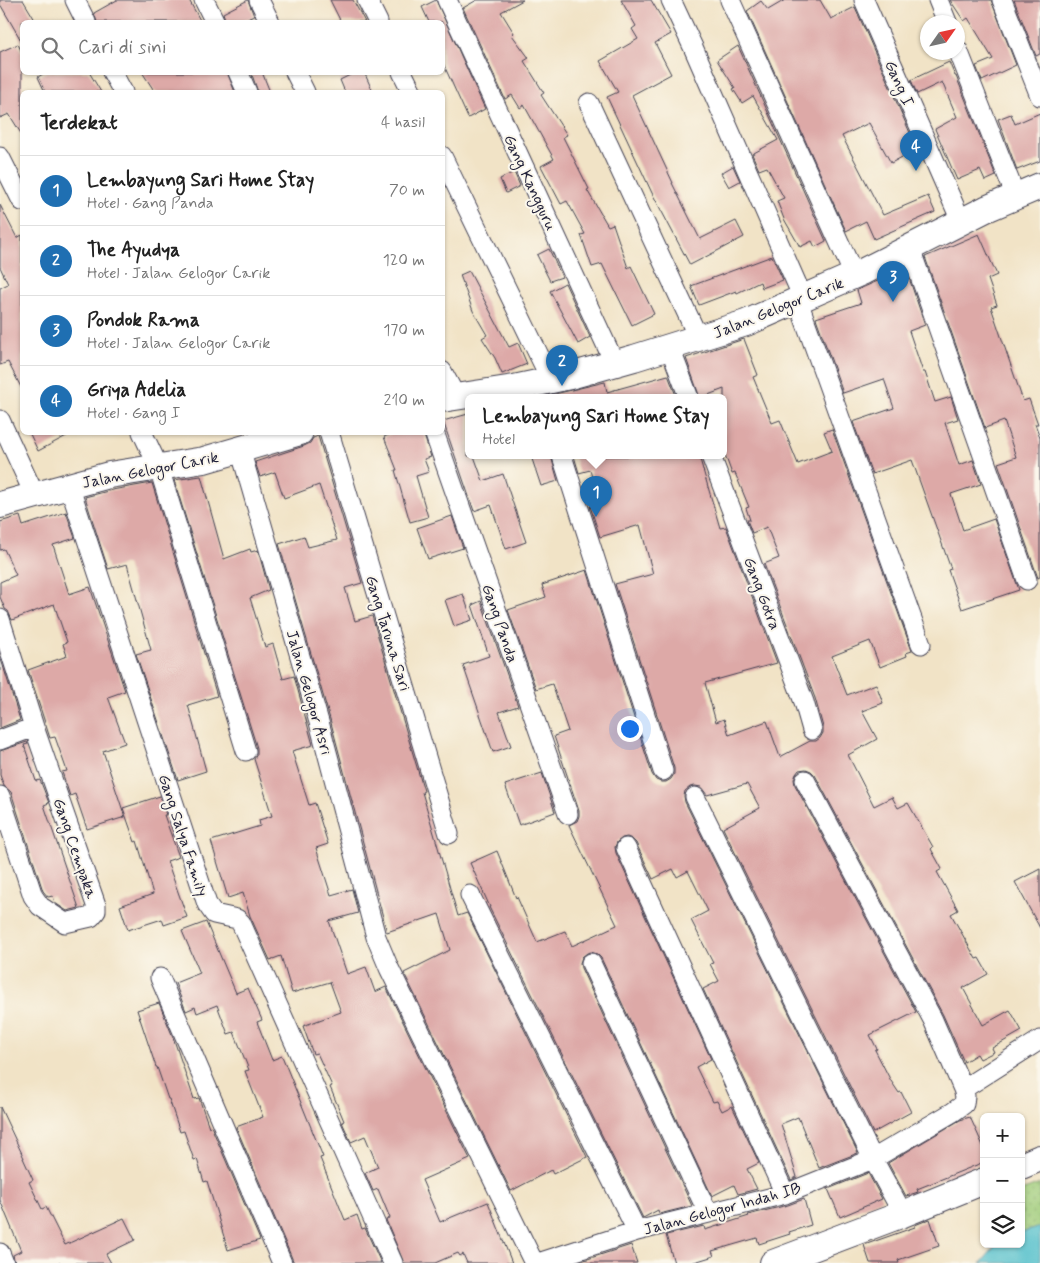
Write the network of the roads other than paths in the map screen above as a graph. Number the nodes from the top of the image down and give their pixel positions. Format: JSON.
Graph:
{"nodes":[{"id":1,"x":75,"y":0,"type":"edge"},
{"id":2,"x":204,"y":0,"type":"edge"},
{"id":3,"x":259,"y":0,"type":"edge"},
{"id":4,"x":367,"y":0,"type":"edge"},
{"id":5,"x":447,"y":0,"type":"edge"},
{"id":6,"x":671,"y":0,"type":"edge"},
{"id":7,"x":730,"y":0,"type":"edge"},
{"id":8,"x":864,"y":0,"type":"edge"},
{"id":9,"x":938,"y":0,"type":"edge"},
{"id":10,"x":1002,"y":0,"type":"edge"},
{"id":11,"x":943,"y":15,"type":"edge"},
{"id":12,"x":85,"y":20,"type":"edge"},
{"id":13,"x":214,"y":20,"type":"edge"},
{"id":14,"x":269,"y":20,"type":"edge"},
{"id":15,"x":377,"y":20,"type":"edge"},
{"id":16,"x":962,"y":60,"type":"edge"},
{"id":17,"x":114,"y":75,"type":"edge"},
{"id":18,"x":239,"y":75,"type":"edge"},
{"id":19,"x":296,"y":75,"type":"edge"},
{"id":20,"x":404,"y":75,"type":"edge"},
{"id":21,"x":122,"y":90,"type":"edge"},
{"id":22,"x":246,"y":90,"type":"edge"},
{"id":23,"x":304,"y":90,"type":"edge"},
{"id":24,"x":411,"y":90,"type":"edge"},
{"id":25,"x":1040,"y":96,"type":"edge"},
{"id":26,"x":589,"y":104,"type":"dead end"},
{"id":27,"x":0,"y":157,"type":"edge"},
{"id":28,"x":445,"y":163,"type":"edge"},
{"id":29,"x":1040,"y":186,"type":"edge"},
{"id":30,"x":1016,"y":196,"type":"junction"},
{"id":31,"x":20,"y":197,"type":"edge"},
{"id":32,"x":961,"y":221,"type":"junction"},
{"id":33,"x":910,"y":248,"type":"junction"},
{"id":34,"x":854,"y":276,"type":"junction"},
{"id":35,"x":800,"y":299,"type":"junction"},
{"id":36,"x":698,"y":337,"type":"junction"},
{"id":37,"x":670,"y":348,"type":"junction"},
{"id":38,"x":615,"y":364,"type":"junction"},
{"id":39,"x":445,"y":383,"type":"edge"},
{"id":40,"x":544,"y":387,"type":"edge"},
{"id":41,"x":475,"y":394,"type":"edge"},
{"id":42,"x":687,"y":394,"type":"edge"},
{"id":43,"x":465,"y":396,"type":"edge"},
{"id":44,"x":449,"y":398,"type":"edge"},
{"id":45,"x":0,"y":420,"type":"edge"},
{"id":46,"x":143,"y":435,"type":"edge"},
{"id":47,"x":292,"y":435,"type":"edge"},
{"id":48,"x":330,"y":435,"type":"edge"},
{"id":49,"x":435,"y":435,"type":"edge"},
{"id":50,"x":240,"y":449,"type":"junction"},
{"id":51,"x":563,"y":459,"type":"edge"},
{"id":52,"x":712,"y":459,"type":"edge"},
{"id":53,"x":159,"y":468,"type":"junction"},
{"id":54,"x":68,"y":485,"type":"junction"},
{"id":55,"x":36,"y":496,"type":"junction"},
{"id":56,"x":0,"y":505,"type":"edge"},
{"id":57,"x":1027,"y":580,"type":"dead end"},
{"id":58,"x":0,"y":619,"type":"edge"},
{"id":59,"x":921,"y":644,"type":"dead end"},
{"id":60,"x":34,"y":727,"type":"junction"},
{"id":61,"x":812,"y":730,"type":"dead end"},
{"id":62,"x":0,"y":740,"type":"edge"},
{"id":63,"x":246,"y":751,"type":"dead end"},
{"id":64,"x":663,"y":771,"type":"dead end"},
{"id":65,"x":805,"y":780,"type":"dead end"},
{"id":66,"x":0,"y":796,"type":"edge"},
{"id":67,"x":695,"y":797,"type":"dead end"},
{"id":68,"x":568,"y":814,"type":"dead end"},
{"id":69,"x":0,"y":824,"type":"edge"},
{"id":70,"x":449,"y":834,"type":"dead end"},
{"id":71,"x":626,"y":848,"type":"dead end"},
{"id":72,"x":22,"y":890,"type":"dead end"},
{"id":73,"x":470,"y":895,"type":"dead end"},
{"id":74,"x":591,"y":963,"type":"dead end"},
{"id":75,"x":160,"y":978,"type":"dead end"},
{"id":76,"x":1040,"y":1040,"type":"edge"},
{"id":77,"x":963,"y":1089,"type":"junction"},
{"id":78,"x":1040,"y":1158,"type":"edge"},
{"id":79,"x":873,"y":1159,"type":"junction"},
{"id":80,"x":1025,"y":1164,"type":"edge"},
{"id":81,"x":980,"y":1184,"type":"edge"},
{"id":82,"x":786,"y":1194,"type":"junction"},
{"id":83,"x":708,"y":1213,"type":"junction"},
{"id":84,"x":903,"y":1214,"type":"junction"},
{"id":85,"x":637,"y":1231,"type":"junction"},
{"id":86,"x":0,"y":1253,"type":"edge"},
{"id":87,"x":4,"y":1263,"type":"edge"},
{"id":88,"x":282,"y":1263,"type":"edge"},
{"id":89,"x":393,"y":1263,"type":"edge"},
{"id":90,"x":536,"y":1263,"type":"edge"},
{"id":91,"x":773,"y":1263,"type":"edge"}],
"edges":[{"from":1,"to":12,"type":"street"},
{"from":2,"to":13,"type":"street"},
{"from":3,"to":14,"type":"street"},
{"from":4,"to":15,"type":"street"},
{"from":5,"to":38,"type":"street","name":"Gang Kangguru"},
{"from":6,"to":35,"type":"street"},
{"from":7,"to":34,"type":"street"},
{"from":8,"to":32,"type":"street","name":"Gang I"},
{"from":9,"to":11,"type":"street"},
{"from":10,"to":25,"type":"street"},
{"from":16,"to":30,"type":"street"},
{"from":17,"to":21,"type":"street"},
{"from":18,"to":22,"type":"street"},
{"from":19,"to":23,"type":"street"},
{"from":20,"to":24,"type":"street"},
{"from":26,"to":36,"type":"street"},
{"from":27,"to":31,"type":"street"},
{"from":28,"to":40,"type":"street"},
{"from":29,"to":30,"type":"street","name":"Jalan Gelogor Carik"},
{"from":30,"to":32,"type":"street","name":"Jalan Gelogor Carik"},
{"from":32,"to":33,"type":"street","name":"Jalan Gelogor Carik"},
{"from":33,"to":34,"type":"street","name":"Jalan Gelogor Carik"},
{"from":33,"to":57,"type":"street"},
{"from":34,"to":35,"type":"street","name":"Jalan Gelogor Carik"},
{"from":35,"to":36,"type":"street","name":"Jalan Gelogor Carik"},
{"from":35,"to":59,"type":"street"},
{"from":36,"to":37,"type":"street","name":"Jalan Gelogor Carik"},
{"from":37,"to":38,"type":"street","name":"Jalan Gelogor Carik"},
{"from":37,"to":42,"type":"street"},
{"from":38,"to":40,"type":"street","name":"Jalan Gelogor Carik"},
{"from":39,"to":44,"type":"street"},
{"from":40,"to":41,"type":"street","name":"Jalan Gelogor Carik"},
{"from":43,"to":44,"type":"street","name":"Jalan Gelogor Carik"},
{"from":45,"to":55,"type":"street"},
{"from":46,"to":53,"type":"street"},
{"from":47,"to":50,"type":"street","name":"Jalan Gelogor Carik"},
{"from":48,"to":70,"type":"street","name":"Gang Taruna Sari"},
{"from":49,"to":68,"type":"street","name":"Gang Panda"},
{"from":50,"to":53,"type":"street","name":"Jalan Gelogor Carik"},
{"from":50,"to":90,"type":"street","name":"Jalan Gelogor Asri"},
{"from":51,"to":64,"type":"street"},
{"from":52,"to":61,"type":"street","name":"Gang Gotra"},
{"from":53,"to":54,"type":"street","name":"Jalan Gelogor Carik"},
{"from":53,"to":63,"type":"street"},
{"from":54,"to":55,"type":"street","name":"Jalan Gelogor Carik"},
{"from":54,"to":89,"type":"street","name":"Gang Salya Family"},
{"from":55,"to":56,"type":"street","name":"Jalan Gelogor Carik"},
{"from":58,"to":60,"type":"street","name":"Gang Cempaka"},
{"from":60,"to":62,"type":"street"},
{"from":60,"to":66,"type":"street","name":"Gang Cempaka"},
{"from":65,"to":77,"type":"street"},
{"from":67,"to":79,"type":"street"},
{"from":69,"to":72,"type":"street"},
{"from":71,"to":82,"type":"street"},
{"from":73,"to":85,"type":"street"},
{"from":74,"to":83,"type":"street"},
{"from":75,"to":88,"type":"street"},
{"from":76,"to":77,"type":"street"},
{"from":77,"to":79,"type":"street","name":"Jalan Gelogor Indah IB"},
{"from":78,"to":80,"type":"street"},
{"from":79,"to":82,"type":"street","name":"Jalan Gelogor Indah IB"},
{"from":79,"to":84,"type":"street"},
{"from":81,"to":84,"type":"street"},
{"from":82,"to":83,"type":"street","name":"Jalan Gelogor Indah IB"},
{"from":83,"to":85,"type":"street","name":"Jalan Gelogor Indah IB"},
{"from":84,"to":91,"type":"street"},
{"from":85,"to":90,"type":"street","name":"Jalan Gelogor Indah IB"},
{"from":86,"to":87,"type":"street"}]}
